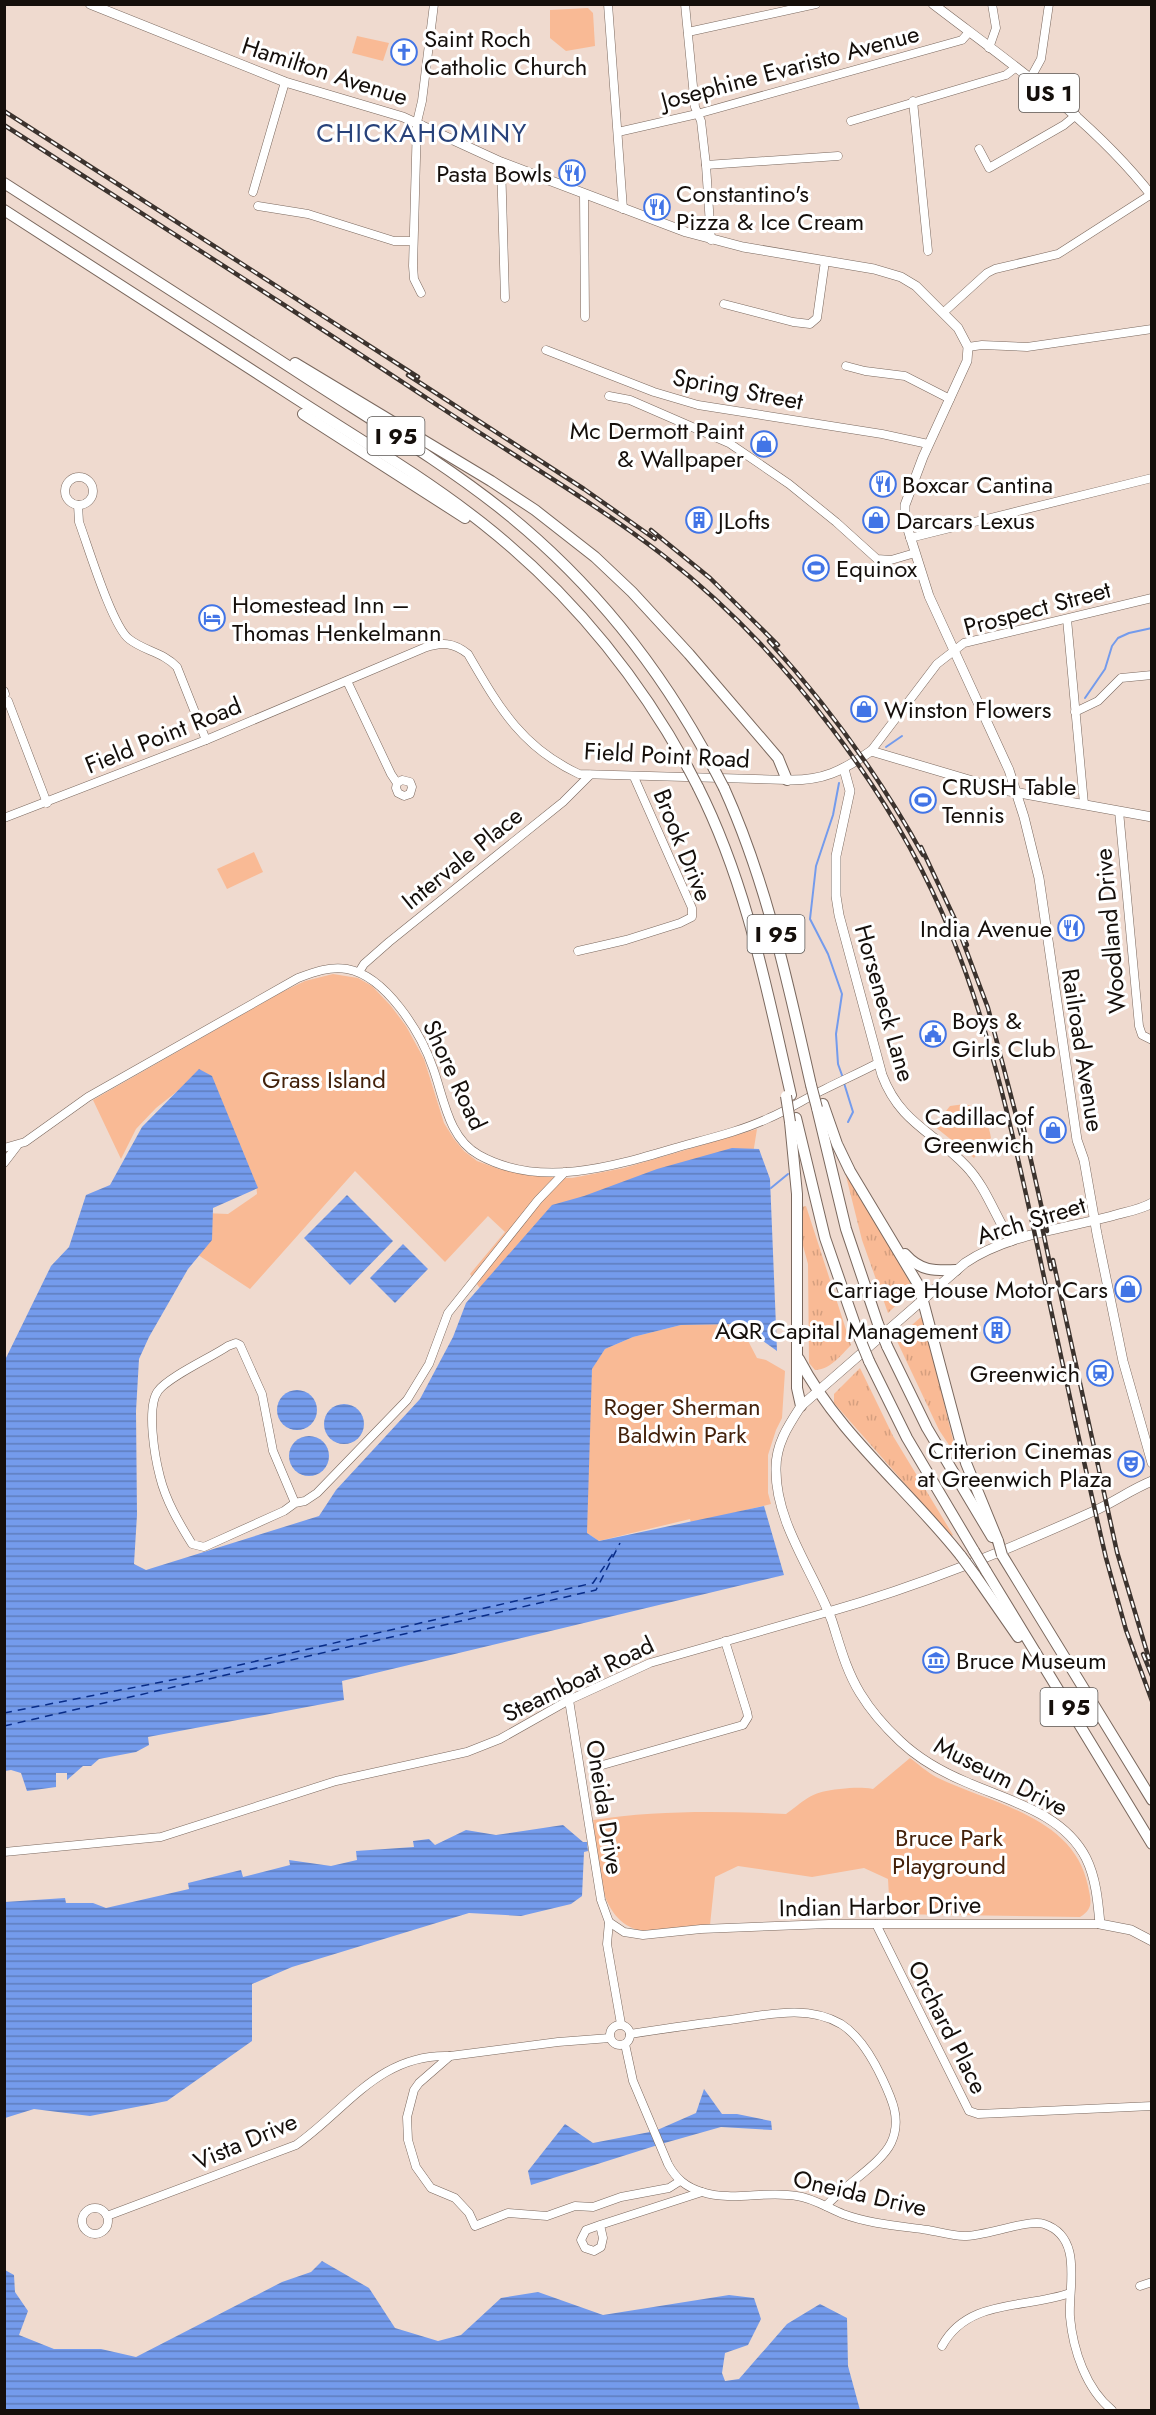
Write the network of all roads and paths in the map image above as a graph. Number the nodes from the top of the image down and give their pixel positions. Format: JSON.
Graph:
{"nodes":[{"id":1,"x":90,"y":4,"type":"edge"},
{"id":2,"x":434,"y":4,"type":"edge"},
{"id":3,"x":608,"y":4,"type":"edge"},
{"id":4,"x":685,"y":4,"type":"edge"},
{"id":5,"x":816,"y":4,"type":"edge"},
{"id":6,"x":933,"y":4,"type":"edge"},
{"id":7,"x":992,"y":4,"type":"edge"},
{"id":8,"x":1049,"y":4,"type":"edge"},
{"id":9,"x":688,"y":32,"type":"junction"},
{"id":10,"x":969,"y":32,"type":"junction"},
{"id":11,"x":989,"y":48,"type":"junction"},
{"id":12,"x":1016,"y":68,"type":"junction"},
{"id":13,"x":1030,"y":79,"type":"junction"},
{"id":14,"x":285,"y":81,"type":"junction"},
{"id":15,"x":913,"y":102,"type":"junction"},
{"id":16,"x":698,"y":114,"type":"junction"},
{"id":17,"x":1076,"y":115,"type":"junction"},
{"id":18,"x":851,"y":121,"type":"dead end"},
{"id":19,"x":417,"y":122,"type":"junction"},
{"id":20,"x":618,"y":132,"type":"junction"},
{"id":21,"x":979,"y":148,"type":"dead end"},
{"id":22,"x":838,"y":156,"type":"dead end"},
{"id":23,"x":501,"y":162,"type":"junction"},
{"id":24,"x":706,"y":165,"type":"junction"},
{"id":25,"x":4,"y":183,"type":"edge"},
{"id":26,"x":254,"y":192,"type":"dead end"},
{"id":27,"x":584,"y":195,"type":"junction"},
{"id":28,"x":1151,"y":195,"type":"edge"},
{"id":29,"x":258,"y":206,"type":"dead end"},
{"id":30,"x":623,"y":209,"type":"junction"},
{"id":31,"x":4,"y":210,"type":"edge"},
{"id":32,"x":711,"y":240,"type":"junction"},
{"id":33,"x":412,"y":241,"type":"junction"},
{"id":34,"x":928,"y":251,"type":"dead end"},
{"id":35,"x":825,"y":261,"type":"junction"},
{"id":36,"x":421,"y":294,"type":"dead end"},
{"id":37,"x":505,"y":298,"type":"dead end"},
{"id":38,"x":724,"y":304,"type":"dead end"},
{"id":39,"x":944,"y":312,"type":"junction"},
{"id":40,"x":585,"y":317,"type":"dead end"},
{"id":41,"x":222,"y":323,"type":"junction"},
{"id":42,"x":1152,"y":330,"type":"edge"},
{"id":43,"x":968,"y":347,"type":"junction"},
{"id":44,"x":546,"y":350,"type":"dead end"},
{"id":45,"x":846,"y":366,"type":"dead end"},
{"id":46,"x":609,"y":396,"type":"dead end"},
{"id":47,"x":950,"y":399,"type":"junction"},
{"id":48,"x":303,"y":414,"type":"dead end"},
{"id":49,"x":928,"y":444,"type":"junction"},
{"id":50,"x":1152,"y":478,"type":"edge"},
{"id":51,"x":78,"y":505,"type":"dead end"},
{"id":52,"x":910,"y":538,"type":"junction"},
{"id":53,"x":503,"y":540,"type":"junction"},
{"id":54,"x":915,"y":553,"type":"junction"},
{"id":55,"x":1152,"y":598,"type":"edge"},
{"id":56,"x":1066,"y":619,"type":"junction"},
{"id":57,"x":954,"y":651,"type":"junction"},
{"id":58,"x":1152,"y":675,"type":"edge"},
{"id":59,"x":346,"y":681,"type":"junction"},
{"id":60,"x":6,"y":695,"type":"edge"},
{"id":61,"x":1075,"y":712,"type":"junction"},
{"id":62,"x":206,"y":740,"type":"junction"},
{"id":63,"x":871,"y":751,"type":"junction"},
{"id":64,"x":844,"y":769,"type":"junction"},
{"id":65,"x":590,"y":775,"type":"junction"},
{"id":66,"x":634,"y":777,"type":"junction"},
{"id":67,"x":787,"y":780,"type":"junction"},
{"id":68,"x":397,"y":783,"type":"dead end"},
{"id":69,"x":1016,"y":792,"type":"junction"},
{"id":70,"x":46,"y":803,"type":"junction"},
{"id":71,"x":1084,"y":804,"type":"junction"},
{"id":72,"x":1119,"y":811,"type":"junction"},
{"id":73,"x":1152,"y":817,"type":"edge"},
{"id":74,"x":4,"y":818,"type":"edge"},
{"id":75,"x":578,"y":951,"type":"dead end"},
{"id":76,"x":358,"y":972,"type":"junction"},
{"id":77,"x":1152,"y":1041,"type":"edge"},
{"id":78,"x":878,"y":1063,"type":"junction"},
{"id":79,"x":820,"y":1106,"type":"junction"},
{"id":80,"x":793,"y":1120,"type":"junction"},
{"id":81,"x":17,"y":1146,"type":"junction"},
{"id":82,"x":4,"y":1148,"type":"edge"},
{"id":83,"x":4,"y":1163,"type":"edge"},
{"id":84,"x":566,"y":1172,"type":"junction"},
{"id":85,"x":1152,"y":1203,"type":"edge"},
{"id":86,"x":878,"y":1219,"type":"junction"},
{"id":87,"x":1094,"y":1220,"type":"junction"},
{"id":88,"x":1011,"y":1241,"type":"junction"},
{"id":89,"x":956,"y":1270,"type":"junction"},
{"id":90,"x":923,"y":1299,"type":"junction"},
{"id":91,"x":797,"y":1356,"type":"junction"},
{"id":92,"x":819,"y":1391,"type":"junction"},
{"id":93,"x":801,"y":1406,"type":"junction"},
{"id":94,"x":1152,"y":1463,"type":"edge"},
{"id":95,"x":1152,"y":1481,"type":"edge"},
{"id":96,"x":295,"y":1503,"type":"junction"},
{"id":97,"x":997,"y":1542,"type":"junction"},
{"id":98,"x":981,"y":1573,"type":"junction"},
{"id":99,"x":828,"y":1612,"type":"junction"},
{"id":100,"x":725,"y":1641,"type":"junction"},
{"id":101,"x":569,"y":1700,"type":"junction"},
{"id":102,"x":592,"y":1768,"type":"dead end"},
{"id":103,"x":1152,"y":1800,"type":"edge"},
{"id":104,"x":1152,"y":1844,"type":"edge"},
{"id":105,"x":4,"y":1852,"type":"edge"},
{"id":106,"x":609,"y":1922,"type":"junction"},
{"id":107,"x":876,"y":1924,"type":"junction"},
{"id":108,"x":1100,"y":1924,"type":"junction"},
{"id":109,"x":1152,"y":1941,"type":"edge"},
{"id":110,"x":621,"y":2024,"type":"junction"},
{"id":111,"x":630,"y":2034,"type":"junction"},
{"id":112,"x":610,"y":2038,"type":"junction"},
{"id":113,"x":625,"y":2044,"type":"junction"},
{"id":114,"x":450,"y":2056,"type":"junction"},
{"id":115,"x":1152,"y":2106,"type":"edge"},
{"id":116,"x":680,"y":2181,"type":"junction"},
{"id":117,"x":702,"y":2192,"type":"junction"},
{"id":118,"x":826,"y":2206,"type":"junction"},
{"id":119,"x":107,"y":2216,"type":"dead end"},
{"id":120,"x":600,"y":2225,"type":"dead end"},
{"id":121,"x":1152,"y":2282,"type":"edge"},
{"id":122,"x":1140,"y":2286,"type":"dead end"},
{"id":123,"x":1070,"y":2293,"type":"junction"},
{"id":124,"x":942,"y":2346,"type":"dead end"},
{"id":125,"x":1112,"y":2410,"type":"edge"}],
"edges":[{"from":1,"to":14,"type":"main road","name":"Hamilton Avenue"},
{"from":2,"to":19,"type":"street"},
{"from":3,"to":20,"type":"street"},
{"from":4,"to":9,"type":"street"},
{"from":5,"to":9,"type":"street"},
{"from":6,"to":10,"type":"main road","number":"US 1"},
{"from":7,"to":11,"type":"street"},
{"from":8,"to":13,"type":"street"},
{"from":9,"to":16,"type":"street"},
{"from":10,"to":11,"type":"main road","number":"US 1"},
{"from":10,"to":16,"type":"street","name":"Josephine Evaristo Avenue"},
{"from":11,"to":12,"type":"main road","number":"US 1"},
{"from":12,"to":13,"type":"main road","number":"US 1"},
{"from":12,"to":15,"type":"street"},
{"from":13,"to":17,"type":"main road","number":"US 1"},
{"from":14,"to":19,"type":"main road","name":"Hamilton Avenue"},
{"from":14,"to":26,"type":"street"},
{"from":15,"to":18,"type":"street"},
{"from":15,"to":34,"type":"street"},
{"from":16,"to":20,"type":"street","name":"Josephine Evaristo Avenue"},
{"from":16,"to":24,"type":"street"},
{"from":17,"to":21,"type":"street"},
{"from":17,"to":28,"type":"main road","number":"US 1"},
{"from":19,"to":23,"type":"main road","name":"Hamilton Avenue"},
{"from":19,"to":33,"type":"street"},
{"from":20,"to":30,"type":"street"},
{"from":22,"to":24,"type":"street"},
{"from":23,"to":27,"type":"main road","name":"Hamilton Avenue"},
{"from":23,"to":37,"type":"street"},
{"from":24,"to":32,"type":"street"},
{"from":25,"to":41,"type":"highway","number":"I 95"},
{"from":27,"to":30,"type":"main road","name":"Hamilton Avenue"},
{"from":27,"to":40,"type":"street"},
{"from":28,"to":39,"type":"street"},
{"from":29,"to":33,"type":"street"},
{"from":30,"to":32,"type":"main road","name":"Hamilton Avenue"},
{"from":31,"to":53,"type":"highway","number":"I 95"},
{"from":32,"to":35,"type":"main road","name":"Hamilton Avenue"},
{"from":33,"to":36,"type":"street"},
{"from":35,"to":38,"type":"street"},
{"from":35,"to":39,"type":"main road","name":"Hamilton Avenue"},
{"from":39,"to":43,"type":"main road","name":"Hamilton Avenue"},
{"from":41,"to":67,"type":"highway"},
{"from":41,"to":79,"type":"highway","number":"I 95","bridge":true},
{"from":42,"to":43,"type":"street"},
{"from":43,"to":47,"type":"main road","name":"Railroad Avenue"},
{"from":44,"to":49,"type":"street","name":"Spring Street"},
{"from":45,"to":47,"type":"street"},
{"from":46,"to":54,"type":"street"},
{"from":47,"to":49,"type":"main road","name":"Railroad Avenue"},
{"from":48,"to":53,"type":"highway"},
{"from":49,"to":52,"type":"main road","name":"Railroad Avenue"},
{"from":50,"to":52,"type":"street"},
{"from":51,"to":62,"type":"street"},
{"from":52,"to":54,"type":"main road","name":"Railroad Avenue"},
{"from":53,"to":80,"type":"highway","number":"I 95","bridge":true},
{"from":54,"to":57,"type":"main road","name":"Railroad Avenue"},
{"from":55,"to":56,"type":"street","name":"Prospect Street"},
{"from":56,"to":57,"type":"street","name":"Prospect Street"},
{"from":56,"to":61,"type":"street"},
{"from":57,"to":63,"type":"street","name":"Prospect Street"},
{"from":57,"to":69,"type":"main road","name":"Railroad Avenue"},
{"from":58,"to":61,"type":"street"},
{"from":59,"to":62,"type":"street","name":"Field Point Road"},
{"from":59,"to":65,"type":"street","name":"Field Point Road"},
{"from":59,"to":68,"type":"street"},
{"from":60,"to":70,"type":"street"},
{"from":61,"to":71,"type":"street"},
{"from":62,"to":70,"type":"street","name":"Field Point Road"},
{"from":63,"to":64,"type":"main road","name":"Field Point Road"},
{"from":63,"to":69,"type":"main road"},
{"from":64,"to":67,"type":"main road","name":"Field Point Road"},
{"from":64,"to":78,"type":"main road","name":"Horseneck Lane"},
{"from":65,"to":66,"type":"street","name":"Field Point Road"},
{"from":65,"to":76,"type":"street","name":"Intervale Place"},
{"from":66,"to":67,"type":"street","name":"Field Point Road"},
{"from":66,"to":75,"type":"street","name":"Brook Drive"},
{"from":69,"to":71,"type":"main road"},
{"from":69,"to":87,"type":"main road","name":"Railroad Avenue"},
{"from":70,"to":74,"type":"street","name":"Field Point Road"},
{"from":71,"to":72,"type":"main road"},
{"from":72,"to":73,"type":"main road"},
{"from":72,"to":77,"type":"street","name":"Woodland Drive"},
{"from":76,"to":81,"type":"street"},
{"from":76,"to":84,"type":"street","name":"Shore Road"},
{"from":78,"to":84,"type":"street","name":"Shore Road"},
{"from":78,"to":88,"type":"main road","name":"Horseneck Lane"},
{"from":79,"to":86,"type":"highway"},
{"from":79,"to":97,"type":"highway","bridge":true},
{"from":80,"to":91,"type":"highway"},
{"from":80,"to":98,"type":"highway","number":"I 95","bridge":true},
{"from":81,"to":82,"type":"street"},
{"from":81,"to":83,"type":"street"},
{"from":84,"to":96,"type":"street"},
{"from":85,"to":87,"type":"main road","name":"Arch Street"},
{"from":86,"to":89,"type":"highway"},
{"from":86,"to":90,"type":"highway"},
{"from":87,"to":88,"type":"main road","name":"Arch Street"},
{"from":87,"to":94,"type":"main road","name":"Railroad Avenue"},
{"from":88,"to":89,"type":"main road","name":"Arch Street"},
{"from":89,"to":90,"type":"main road","name":"Arch Street"},
{"from":90,"to":92,"type":"main road","name":"Arch Street"},
{"from":90,"to":97,"type":"highway"},
{"from":91,"to":92,"type":"highway"},
{"from":91,"to":93,"type":"highway"},
{"from":92,"to":93,"type":"main road","name":"Arch Street"},
{"from":92,"to":98,"type":"highway","bridge":true},
{"from":93,"to":99,"type":"main road","name":"Arch Street"},
{"from":95,"to":99,"type":"main road","name":"Steamboat Road"},
{"from":96,"to":96,"type":"street"},
{"from":97,"to":103,"type":"highway","number":"I 95","bridge":true},
{"from":98,"to":104,"type":"highway","number":"I 95"},
{"from":99,"to":100,"type":"street","name":"Steamboat Road"},
{"from":99,"to":108,"type":"main road","name":"Museum Drive"},
{"from":100,"to":101,"type":"street","name":"Steamboat Road"},
{"from":100,"to":102,"type":"street"},
{"from":101,"to":105,"type":"street","name":"Steamboat Road"},
{"from":101,"to":106,"type":"street","name":"Oneida Drive"},
{"from":106,"to":107,"type":"street","name":"Indian Harbor Drive"},
{"from":106,"to":110,"type":"street","name":"Oneida Drive"},
{"from":107,"to":108,"type":"street","name":"Indian Harbor Drive"},
{"from":107,"to":115,"type":"street","name":"Orchard Place"},
{"from":108,"to":109,"type":"main road","name":"Indian Harbor Drive"},
{"from":110,"to":111,"type":"street"},
{"from":110,"to":112,"type":"street"},
{"from":111,"to":113,"type":"street"},
{"from":111,"to":118,"type":"street"},
{"from":112,"to":113,"type":"street"},
{"from":112,"to":114,"type":"street","name":"Vista Drive"},
{"from":113,"to":116,"type":"street"},
{"from":114,"to":116,"type":"street"},
{"from":114,"to":119,"type":"street","name":"Vista Drive"},
{"from":116,"to":117,"type":"street","name":"Oneida Drive"},
{"from":117,"to":118,"type":"street","name":"Oneida Drive"},
{"from":117,"to":120,"type":"street"},
{"from":118,"to":123,"type":"street","name":"Oneida Drive"},
{"from":121,"to":122,"type":"street"},
{"from":123,"to":124,"type":"street"},
{"from":123,"to":125,"type":"street","name":"Oneida Drive"}]}
